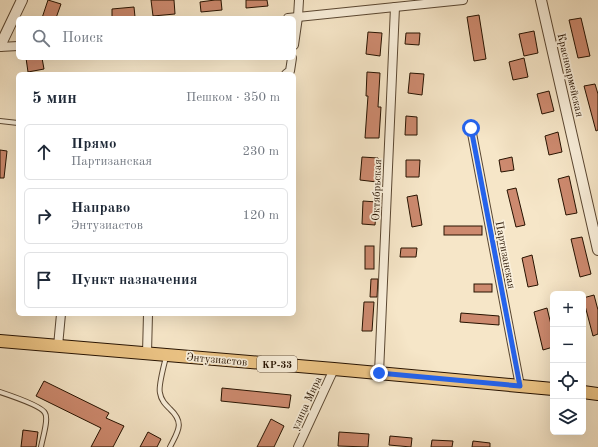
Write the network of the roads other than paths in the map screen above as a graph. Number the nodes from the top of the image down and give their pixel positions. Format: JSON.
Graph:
{"nodes":[{"id":1,"x":22,"y":0,"type":"edge"},
{"id":2,"x":299,"y":0,"type":"edge"},
{"id":3,"x":463,"y":0,"type":"edge"},
{"id":4,"x":541,"y":0,"type":"edge"},
{"id":5,"x":395,"y":7,"type":"junction"},
{"id":6,"x":298,"y":17,"type":"junction"},
{"id":7,"x":296,"y":31,"type":"edge"},
{"id":8,"x":16,"y":46,"type":"edge"},
{"id":9,"x":0,"y":47,"type":"edge"},
{"id":10,"x":292,"y":60,"type":"edge"},
{"id":11,"x":289,"y":72,"type":"edge"},
{"id":12,"x":0,"y":121,"type":"edge"},
{"id":13,"x":16,"y":123,"type":"edge"},
{"id":14,"x":471,"y":128,"type":"dead end"},
{"id":15,"x":598,"y":250,"type":"edge"},
{"id":16,"x":61,"y":316,"type":"edge"},
{"id":17,"x":148,"y":316,"type":"edge"},
{"id":18,"x":0,"y":341,"type":"edge"},
{"id":19,"x":58,"y":346,"type":"junction"},
{"id":20,"x":147,"y":354,"type":"junction"},
{"id":21,"x":166,"y":355,"type":"junction"},
{"id":22,"x":334,"y":369,"type":"junction"},
{"id":23,"x":379,"y":373,"type":"junction"},
{"id":24,"x":520,"y":386,"type":"junction"},
{"id":25,"x":550,"y":390,"type":"edge"},
{"id":26,"x":0,"y":392,"type":"edge"},
{"id":27,"x":586,"y":392,"type":"edge"},
{"id":28,"x":598,"y":394,"type":"edge"},
{"id":29,"x":41,"y":447,"type":"edge"},
{"id":30,"x":170,"y":447,"type":"edge"},
{"id":31,"x":298,"y":447,"type":"edge"}],
"edges":[{"from":1,"to":9,"type":"street"},
{"from":2,"to":6,"type":"street"},
{"from":3,"to":5,"type":"street"},
{"from":4,"to":15,"type":"street","name":"Красноармейская"},
{"from":5,"to":6,"type":"street"},
{"from":5,"to":23,"type":"street","name":"Октябрьская"},
{"from":6,"to":7,"type":"street"},
{"from":8,"to":9,"type":"street"},
{"from":10,"to":11,"type":"street"},
{"from":12,"to":13,"type":"lane"},
{"from":14,"to":24,"type":"street","name":"Партизанская"},
{"from":16,"to":19,"type":"street"},
{"from":17,"to":20,"type":"street"},
{"from":18,"to":19,"type":"main road","name":"Энтузиастов","number":"KP-33"},
{"from":19,"to":20,"type":"main road","name":"Энтузиастов","number":"KP-33"},
{"from":20,"to":21,"type":"main road","name":"Энтузиастов","number":"KP-33"},
{"from":21,"to":22,"type":"main road","name":"Энтузиастов","number":"KP-33"},
{"from":21,"to":30,"type":"lane"},
{"from":22,"to":23,"type":"main road","name":"Энтузиастов","number":"KP-33"},
{"from":22,"to":31,"type":"street","name":"улица Мира"},
{"from":23,"to":24,"type":"main road","name":"Энтузиастов","number":"KP-33"},
{"from":24,"to":25,"type":"main road","name":"Энтузиастов","number":"KP-33"},
{"from":26,"to":29,"type":"lane"},
{"from":27,"to":28,"type":"main road"}]}
